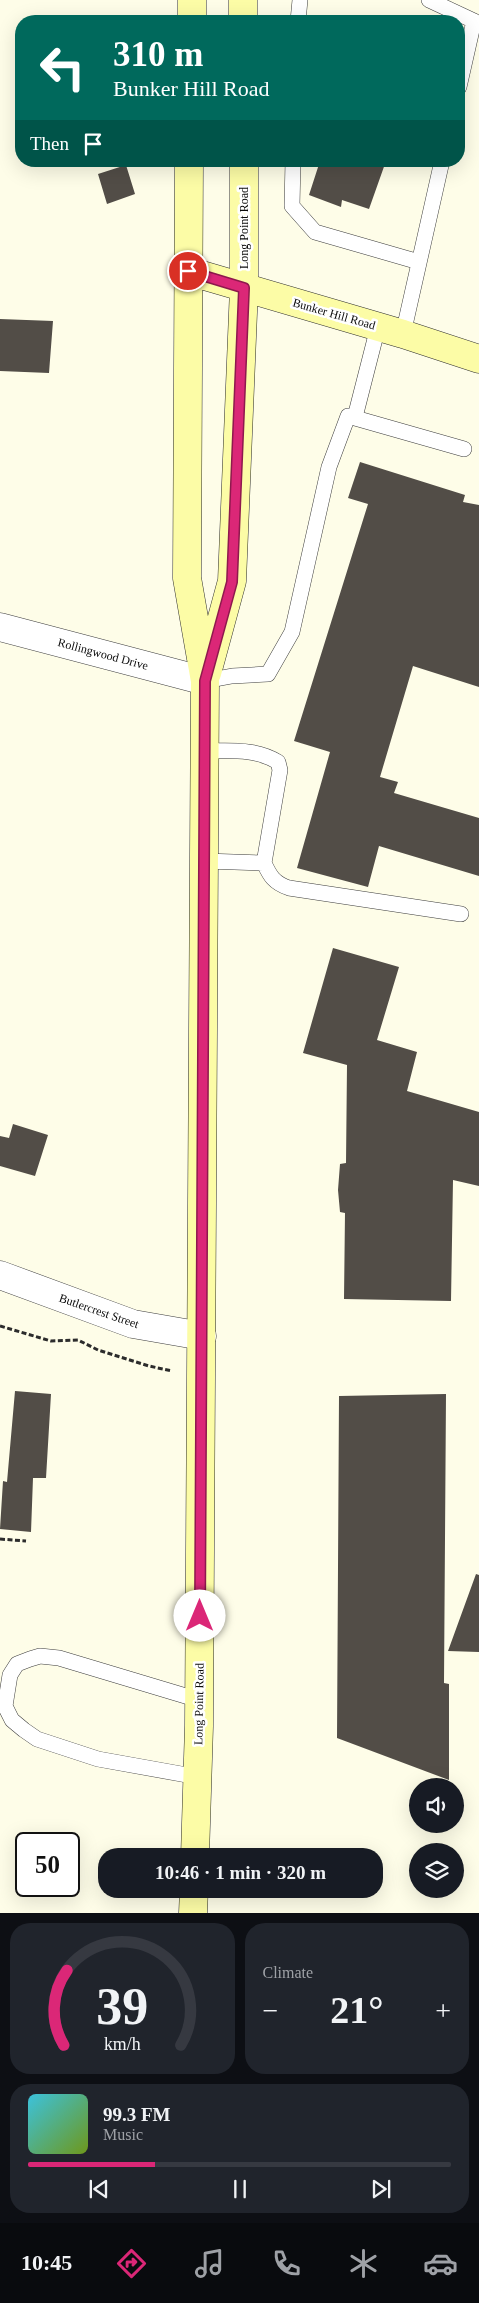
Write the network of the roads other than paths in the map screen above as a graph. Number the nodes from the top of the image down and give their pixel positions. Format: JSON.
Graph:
{"nodes":[{"id":1,"x":192,"y":0,"type":"edge"},
{"id":2,"x":243,"y":0,"type":"edge"},
{"id":3,"x":300,"y":0,"type":"edge"},
{"id":4,"x":429,"y":0,"type":"edge"},
{"id":5,"x":192,"y":15,"type":"edge"},
{"id":6,"x":243,"y":15,"type":"edge"},
{"id":7,"x":299,"y":15,"type":"edge"},
{"id":8,"x":461,"y":15,"type":"edge"},
{"id":9,"x":465,"y":17,"type":"edge"},
{"id":10,"x":465,"y":60,"type":"edge"},
{"id":11,"x":190,"y":167,"type":"edge"},
{"id":12,"x":244,"y":167,"type":"edge"},
{"id":13,"x":293,"y":167,"type":"edge"},
{"id":14,"x":441,"y":167,"type":"edge"},
{"id":15,"x":419,"y":262,"type":"junction"},
{"id":16,"x":188,"y":271,"type":"junction"},
{"id":17,"x":244,"y":288,"type":"junction"},
{"id":18,"x":390,"y":331,"type":"junction"},
{"id":19,"x":479,"y":359,"type":"edge"},
{"id":20,"x":355,"y":417,"type":"junction"},
{"id":21,"x":464,"y":449,"type":"dead end"},
{"id":22,"x":0,"y":628,"type":"edge"},
{"id":23,"x":205,"y":681,"type":"junction"},
{"id":24,"x":205,"y":751,"type":"junction"},
{"id":25,"x":205,"y":861,"type":"junction"},
{"id":26,"x":264,"y":863,"type":"junction"},
{"id":27,"x":461,"y":914,"type":"dead end"},
{"id":28,"x":0,"y":1275,"type":"edge"},
{"id":29,"x":202,"y":1336,"type":"junction"},
{"id":30,"x":199,"y":1700,"type":"junction"},
{"id":31,"x":198,"y":1777,"type":"junction"},
{"id":32,"x":195,"y":1848,"type":"edge"},
{"id":33,"x":194,"y":1898,"type":"edge"},
{"id":34,"x":193,"y":1913,"type":"edge"}],
"edges":[{"from":1,"to":5,"type":"main road"},
{"from":2,"to":6,"type":"main road"},
{"from":3,"to":7,"type":"lane"},
{"from":4,"to":8,"type":"lane"},
{"from":9,"to":10,"type":"lane"},
{"from":11,"to":16,"type":"main road","name":"Long Point Road"},
{"from":12,"to":17,"type":"main road","name":"Long Point Road"},
{"from":13,"to":15,"type":"lane"},
{"from":14,"to":15,"type":"lane"},
{"from":15,"to":18,"type":"lane"},
{"from":16,"to":17,"type":"main road","name":"Bunker Hill Road"},
{"from":16,"to":23,"type":"main road","name":"Long Point Road"},
{"from":17,"to":18,"type":"main road","name":"Bunker Hill Road"},
{"from":17,"to":23,"type":"main road","name":"Long Point Road"},
{"from":18,"to":19,"type":"main road","name":"Bunker Hill Road"},
{"from":18,"to":20,"type":"lane"},
{"from":20,"to":21,"type":"lane"},
{"from":20,"to":23,"type":"lane"},
{"from":22,"to":23,"type":"street","name":"Rollingwood Drive"},
{"from":23,"to":24,"type":"main road","name":"Long Point Road"},
{"from":24,"to":25,"type":"main road","name":"Long Point Road"},
{"from":24,"to":26,"type":"lane"},
{"from":25,"to":26,"type":"lane"},
{"from":25,"to":29,"type":"main road","name":"Long Point Road"},
{"from":26,"to":27,"type":"lane"},
{"from":28,"to":29,"type":"street","name":"Butlercrest Street"},
{"from":29,"to":30,"type":"main road","name":"Long Point Road"},
{"from":30,"to":31,"type":"main road","name":"Long Point Road"},
{"from":30,"to":31,"type":"lane"},
{"from":31,"to":32,"type":"main road","name":"Long Point Road"},
{"from":33,"to":34,"type":"main road"}]}
